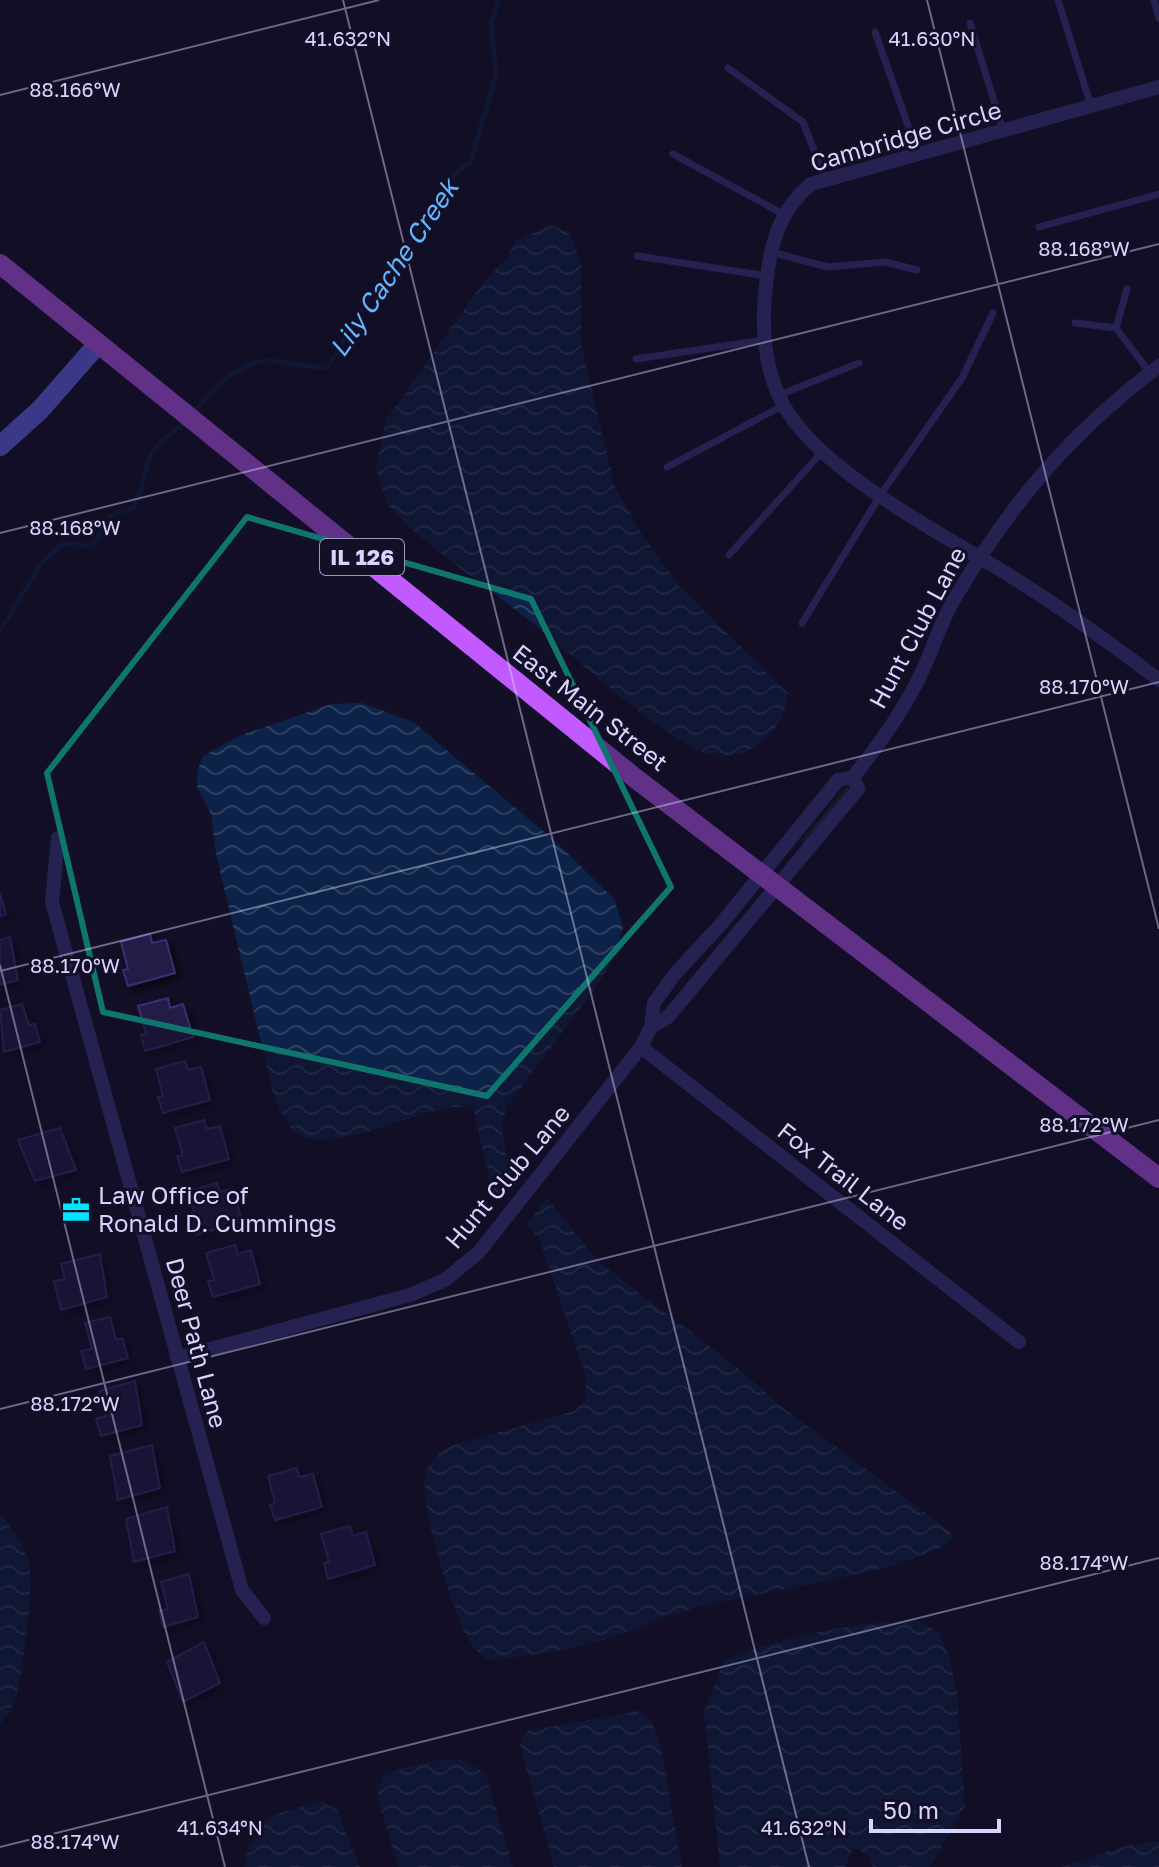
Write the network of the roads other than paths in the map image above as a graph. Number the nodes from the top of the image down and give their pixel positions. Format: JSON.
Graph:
{"nodes":[{"id":1,"x":1058,"y":0,"type":"edge"},
{"id":2,"x":1154,"y":0,"type":"edge"},
{"id":3,"x":1159,"y":18,"type":"edge"},
{"id":4,"x":970,"y":23,"type":"dead end"},
{"id":5,"x":875,"y":32,"type":"dead end"},
{"id":6,"x":728,"y":68,"type":"dead end"},
{"id":7,"x":1159,"y":87,"type":"edge"},
{"id":8,"x":1091,"y":106,"type":"junction"},
{"id":9,"x":1003,"y":132,"type":"junction"},
{"id":10,"x":673,"y":154,"type":"dead end"},
{"id":11,"x":919,"y":156,"type":"junction"},
{"id":12,"x":825,"y":178,"type":"junction"},
{"id":13,"x":1159,"y":194,"type":"edge"},
{"id":14,"x":783,"y":214,"type":"junction"},
{"id":15,"x":1039,"y":227,"type":"dead end"},
{"id":16,"x":771,"y":252,"type":"junction"},
{"id":17,"x":637,"y":256,"type":"dead end"},
{"id":18,"x":0,"y":264,"type":"edge"},
{"id":19,"x":917,"y":270,"type":"dead end"},
{"id":20,"x":767,"y":276,"type":"junction"},
{"id":21,"x":1127,"y":289,"type":"dead end"},
{"id":22,"x":993,"y":313,"type":"dead end"},
{"id":23,"x":1075,"y":323,"type":"dead end"},
{"id":24,"x":1116,"y":328,"type":"junction"},
{"id":25,"x":765,"y":340,"type":"junction"},
{"id":26,"x":97,"y":345,"type":"junction"},
{"id":27,"x":636,"y":359,"type":"dead end"},
{"id":28,"x":859,"y":363,"type":"dead end"},
{"id":29,"x":1154,"y":370,"type":"edge"},
{"id":30,"x":782,"y":400,"type":"junction"},
{"id":31,"x":0,"y":446,"type":"edge"},
{"id":32,"x":822,"y":452,"type":"junction"},
{"id":33,"x":667,"y":467,"type":"dead end"},
{"id":34,"x":881,"y":494,"type":"junction"},
{"id":35,"x":729,"y":555,"type":"dead end"},
{"id":36,"x":980,"y":558,"type":"junction"},
{"id":37,"x":802,"y":623,"type":"dead end"},
{"id":38,"x":1159,"y":680,"type":"edge"},
{"id":39,"x":853,"y":777,"type":"junction"},
{"id":40,"x":58,"y":838,"type":"dead end"},
{"id":41,"x":761,"y":872,"type":"junction"},
{"id":42,"x":780,"y":886,"type":"junction"},
{"id":43,"x":651,"y":1027,"type":"junction"},
{"id":44,"x":641,"y":1047,"type":"junction"},
{"id":45,"x":1159,"y":1178,"type":"edge"},
{"id":46,"x":1019,"y":1342,"type":"dead end"},
{"id":47,"x":177,"y":1358,"type":"junction"},
{"id":48,"x":264,"y":1618,"type":"dead end"}],
"edges":[{"from":1,"to":8,"type":"lane"},
{"from":2,"to":3,"type":"lane"},
{"from":4,"to":9,"type":"lane"},
{"from":5,"to":11,"type":"lane"},
{"from":6,"to":12,"type":"lane"},
{"from":7,"to":8,"type":"street","name":"Cambridge Circle"},
{"from":8,"to":9,"type":"street","name":"Cambridge Circle"},
{"from":9,"to":11,"type":"street","name":"Cambridge Circle"},
{"from":10,"to":14,"type":"lane"},
{"from":11,"to":12,"type":"street","name":"Cambridge Circle"},
{"from":12,"to":14,"type":"street","name":"Cambridge Circle"},
{"from":13,"to":15,"type":"lane"},
{"from":14,"to":16,"type":"street","name":"Cambridge Circle"},
{"from":16,"to":19,"type":"lane"},
{"from":16,"to":20,"type":"street","name":"Cambridge Circle"},
{"from":17,"to":20,"type":"lane"},
{"from":18,"to":26,"type":"main road","name":"East Main Street"},
{"from":20,"to":25,"type":"street","name":"Cambridge Circle"},
{"from":21,"to":24,"type":"lane"},
{"from":22,"to":34,"type":"lane"},
{"from":23,"to":24,"type":"lane"},
{"from":24,"to":29,"type":"lane"},
{"from":25,"to":27,"type":"lane"},
{"from":25,"to":30,"type":"street","name":"Cambridge Circle"},
{"from":26,"to":31,"type":"street"},
{"from":26,"to":41,"type":"main road","name":"East Main Street","number":"IL 126"},
{"from":28,"to":30,"type":"lane"},
{"from":29,"to":36,"type":"street","name":"Hunt Club Lane"},
{"from":30,"to":32,"type":"street","name":"Cambridge Circle"},
{"from":30,"to":33,"type":"lane"},
{"from":32,"to":34,"type":"street","name":"Cambridge Circle"},
{"from":32,"to":35,"type":"lane"},
{"from":34,"to":36,"type":"street","name":"Cambridge Circle"},
{"from":34,"to":37,"type":"lane"},
{"from":36,"to":38,"type":"street","name":"Cambridge Circle"},
{"from":36,"to":39,"type":"street","name":"Hunt Club Lane"},
{"from":39,"to":41,"type":"street","name":"Hunt Club Lane"},
{"from":39,"to":42,"type":"street","name":"Hunt Club Lane"},
{"from":40,"to":47,"type":"street","name":"Deer Path Lane"},
{"from":41,"to":42,"type":"main road","name":"East Main Street"},
{"from":41,"to":43,"type":"street","name":"Hunt Club Lane"},
{"from":42,"to":43,"type":"street","name":"Hunt Club Lane"},
{"from":42,"to":45,"type":"main road","name":"East Main Street"},
{"from":43,"to":44,"type":"street","name":"Hunt Club Lane"},
{"from":44,"to":46,"type":"street","name":"Fox Trail Lane"},
{"from":44,"to":47,"type":"street","name":"Hunt Club Lane"},
{"from":47,"to":48,"type":"street","name":"Deer Path Lane"}]}
